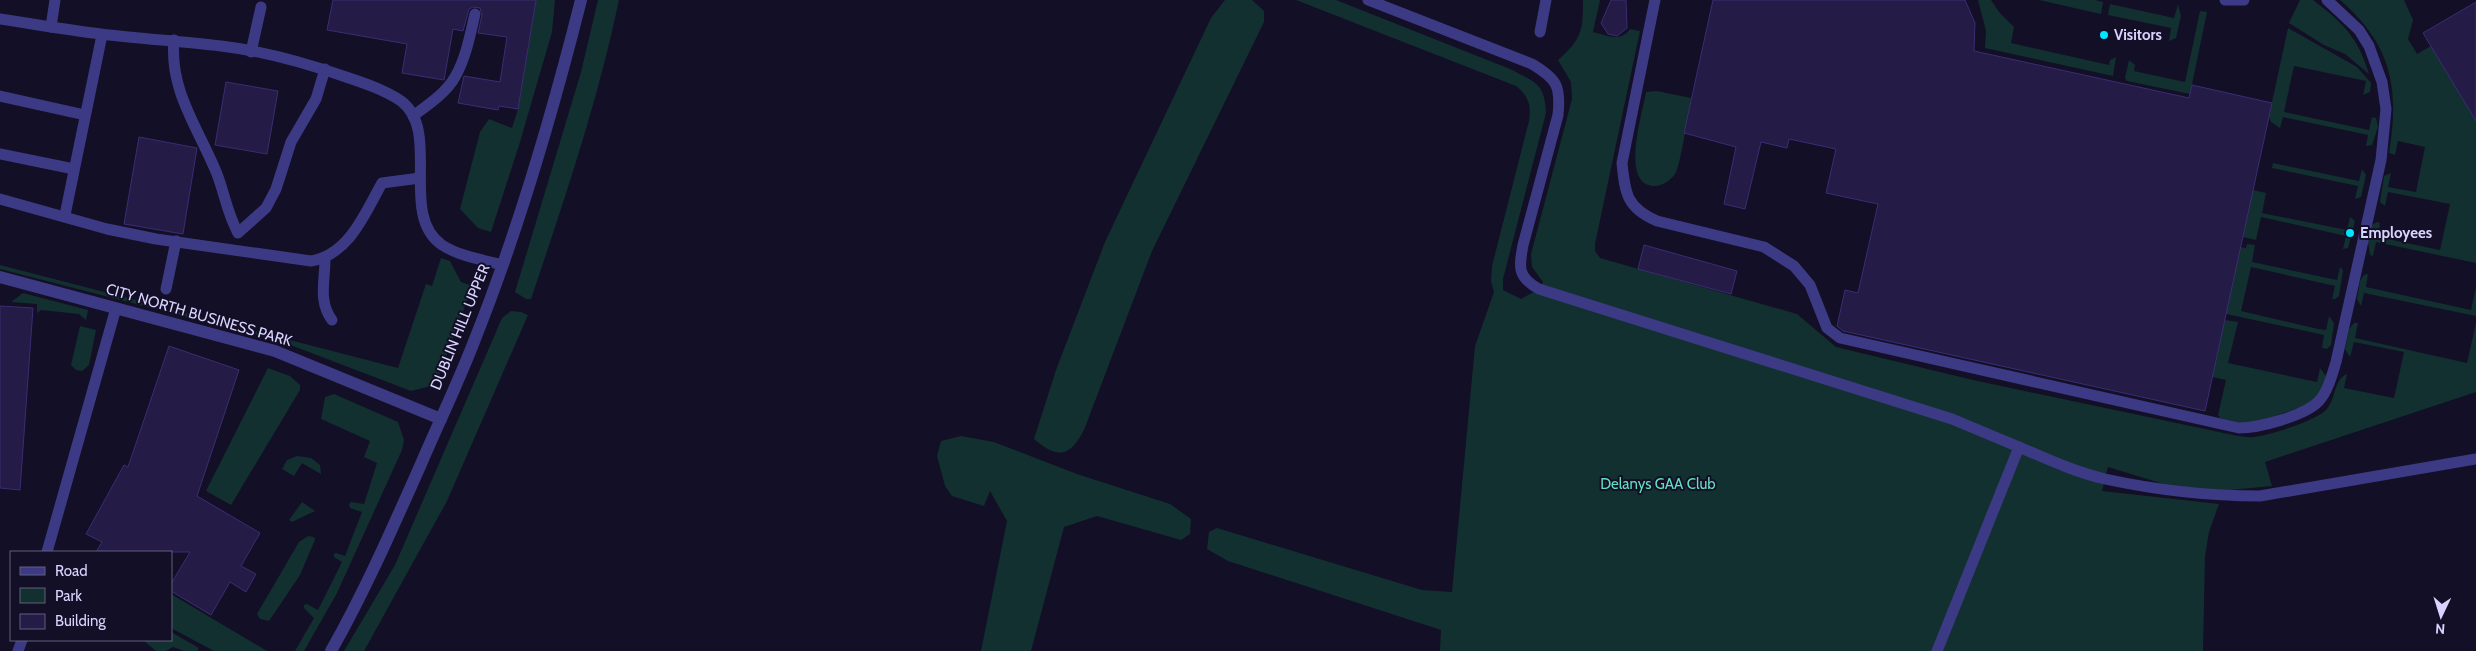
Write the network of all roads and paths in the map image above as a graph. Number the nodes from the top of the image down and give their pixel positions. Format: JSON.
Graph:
{"nodes":[{"id":1,"x":55,"y":0,"type":"edge"},
{"id":2,"x":581,"y":0,"type":"edge"},
{"id":3,"x":1368,"y":0,"type":"edge"},
{"id":4,"x":1546,"y":0,"type":"edge"},
{"id":5,"x":1655,"y":0,"type":"edge"},
{"id":6,"x":2225,"y":0,"type":"edge"},
{"id":7,"x":2244,"y":0,"type":"edge"},
{"id":8,"x":2327,"y":0,"type":"edge"},
{"id":9,"x":261,"y":7,"type":"dead end"},
{"id":10,"x":475,"y":14,"type":"dead end"},
{"id":11,"x":0,"y":19,"type":"edge"},
{"id":12,"x":51,"y":27,"type":"junction"},
{"id":13,"x":1540,"y":32,"type":"dead end"},
{"id":14,"x":102,"y":35,"type":"junction"},
{"id":15,"x":174,"y":40,"type":"junction"},
{"id":16,"x":252,"y":52,"type":"junction"},
{"id":17,"x":325,"y":69,"type":"junction"},
{"id":18,"x":0,"y":96,"type":"edge"},
{"id":19,"x":85,"y":115,"type":"junction"},
{"id":20,"x":413,"y":116,"type":"junction"},
{"id":21,"x":0,"y":154,"type":"edge"},
{"id":22,"x":74,"y":169,"type":"junction"},
{"id":23,"x":420,"y":178,"type":"junction"},
{"id":24,"x":0,"y":199,"type":"edge"},
{"id":25,"x":65,"y":215,"type":"junction"},
{"id":26,"x":238,"y":233,"type":"junction"},
{"id":27,"x":176,"y":241,"type":"junction"},
{"id":28,"x":231,"y":248,"type":"junction"},
{"id":29,"x":325,"y":259,"type":"junction"},
{"id":30,"x":503,"y":265,"type":"junction"},
{"id":31,"x":0,"y":277,"type":"edge"},
{"id":32,"x":166,"y":289,"type":"dead end"},
{"id":33,"x":116,"y":308,"type":"junction"},
{"id":34,"x":332,"y":320,"type":"dead end"},
{"id":35,"x":441,"y":419,"type":"junction"},
{"id":36,"x":2019,"y":447,"type":"junction"},
{"id":37,"x":2476,"y":458,"type":"edge"},
{"id":38,"x":47,"y":551,"type":"edge"},
{"id":39,"x":331,"y":651,"type":"edge"},
{"id":40,"x":1937,"y":651,"type":"edge"}],
"edges":[{"from":1,"to":12,"type":"lane"},
{"from":2,"to":30,"type":"street","name":"DUBLIN HILL UPPER"},
{"from":3,"to":36,"type":"lane"},
{"from":4,"to":13,"type":"lane"},
{"from":5,"to":8,"type":"lane"},
{"from":6,"to":7,"type":"lane"},
{"from":9,"to":16,"type":"lane"},
{"from":10,"to":20,"type":"lane"},
{"from":11,"to":12,"type":"lane"},
{"from":12,"to":14,"type":"lane"},
{"from":14,"to":15,"type":"lane"},
{"from":14,"to":19,"type":"lane"},
{"from":15,"to":16,"type":"lane"},
{"from":15,"to":26,"type":"lane"},
{"from":16,"to":17,"type":"lane"},
{"from":17,"to":20,"type":"lane"},
{"from":17,"to":26,"type":"lane"},
{"from":18,"to":19,"type":"lane"},
{"from":19,"to":22,"type":"lane"},
{"from":20,"to":23,"type":"lane"},
{"from":21,"to":22,"type":"lane"},
{"from":22,"to":25,"type":"lane"},
{"from":23,"to":29,"type":"lane"},
{"from":23,"to":30,"type":"lane"},
{"from":24,"to":25,"type":"lane"},
{"from":25,"to":27,"type":"lane"},
{"from":26,"to":28,"type":"lane"},
{"from":27,"to":28,"type":"lane"},
{"from":27,"to":32,"type":"lane"},
{"from":28,"to":29,"type":"lane"},
{"from":29,"to":34,"type":"lane"},
{"from":30,"to":35,"type":"street","name":"DUBLIN HILL UPPER"},
{"from":31,"to":33,"type":"street","name":"CITY NORTH BUSINESS PARK"},
{"from":33,"to":35,"type":"street","name":"CITY NORTH BUSINESS PARK"},
{"from":33,"to":38,"type":"lane"},
{"from":35,"to":39,"type":"street","name":"DUBLIN HILL UPPER"},
{"from":36,"to":37,"type":"lane"},
{"from":36,"to":40,"type":"lane"}]}
